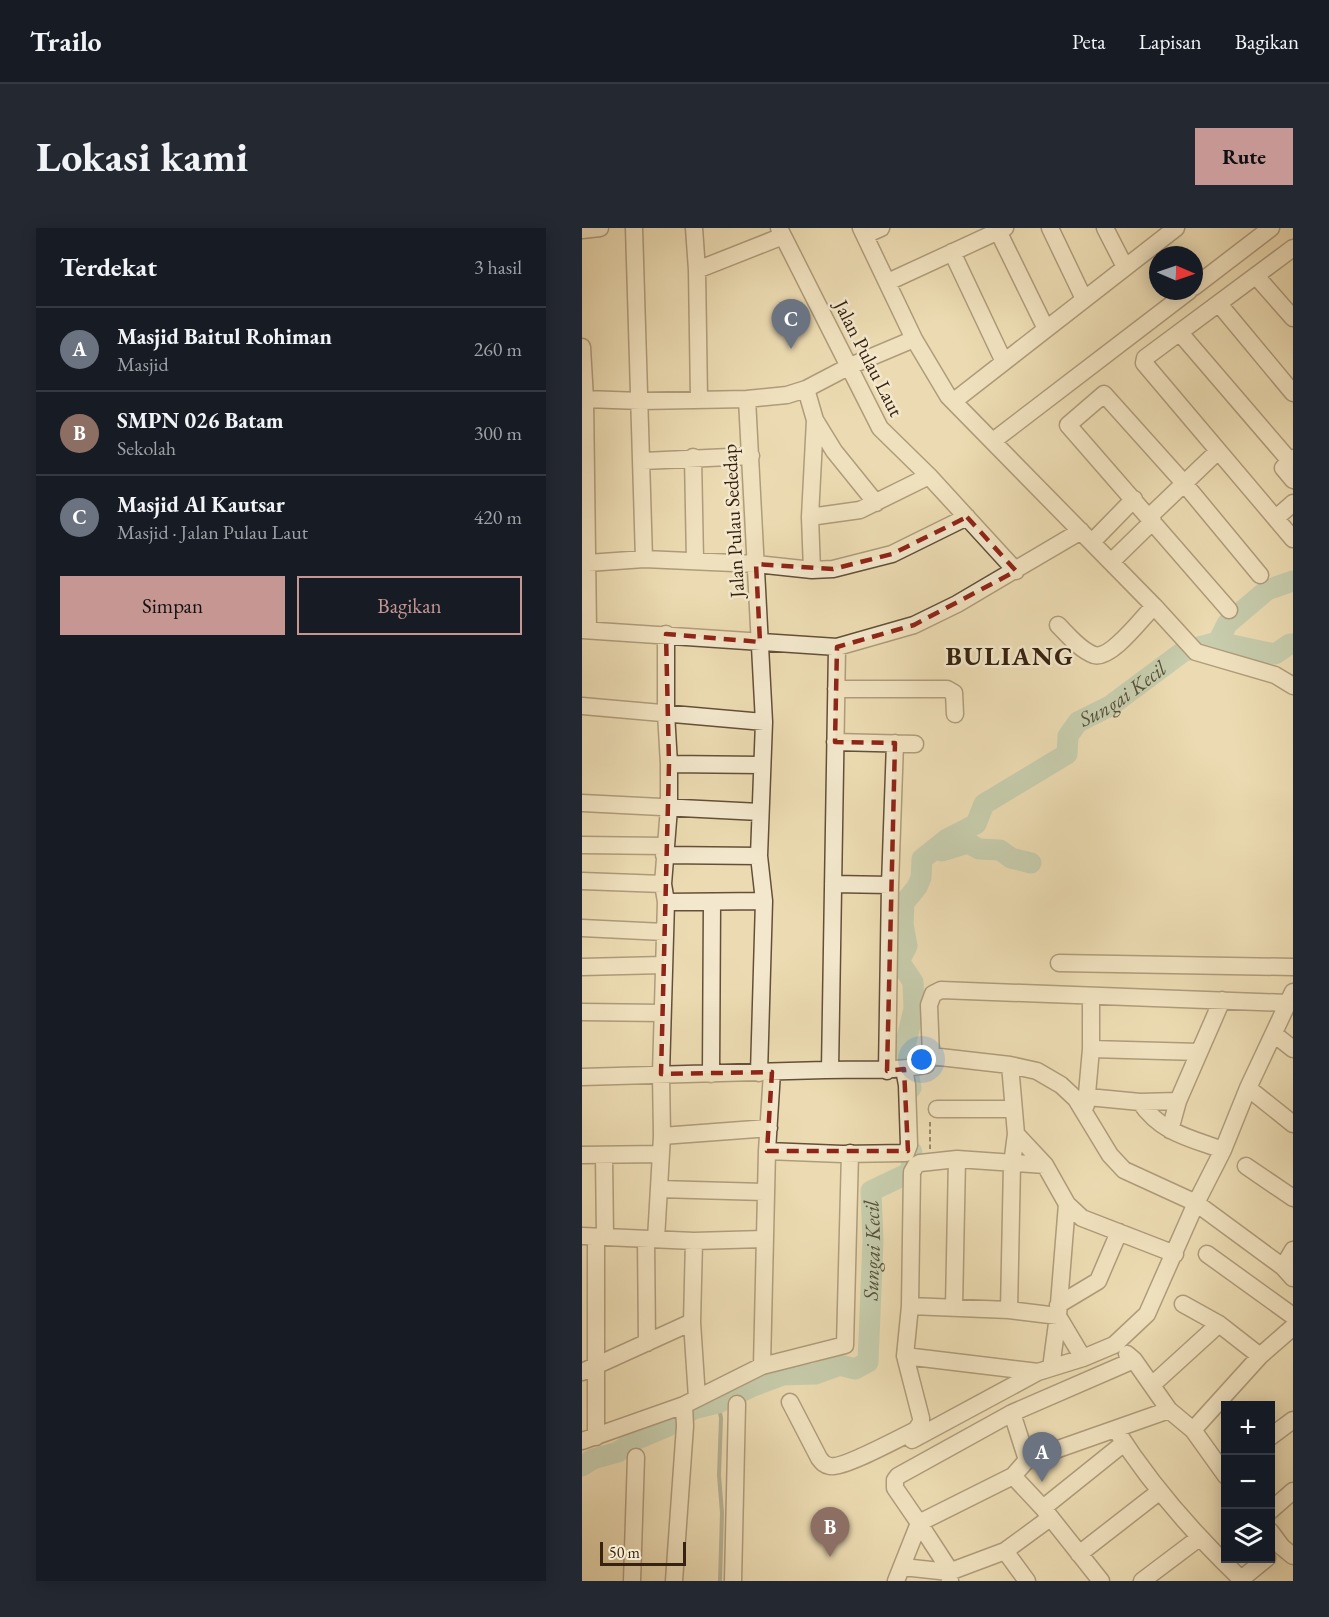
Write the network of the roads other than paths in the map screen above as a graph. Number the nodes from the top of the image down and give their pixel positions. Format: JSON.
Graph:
{"nodes":[{"id":1,"x":600,"y":228,"type":"edge"},
{"id":2,"x":634,"y":228,"type":"edge"},
{"id":3,"x":694,"y":228,"type":"edge"},
{"id":4,"x":881,"y":228,"type":"edge"},
{"id":5,"x":1050,"y":228,"type":"edge"},
{"id":6,"x":1105,"y":228,"type":"edge"},
{"id":7,"x":1176,"y":228,"type":"edge"},
{"id":8,"x":1271,"y":228,"type":"edge"},
{"id":9,"x":582,"y":230,"type":"edge"},
{"id":10,"x":1002,"y":230,"type":"edge"},
{"id":11,"x":781,"y":232,"type":"edge"},
{"id":12,"x":863,"y":232,"type":"edge"},
{"id":13,"x":1293,"y":248,"type":"edge"},
{"id":14,"x":952,"y":252,"type":"junction"},
{"id":15,"x":1125,"y":267,"type":"junction"},
{"id":16,"x":698,"y":270,"type":"junction"},
{"id":17,"x":1256,"y":276,"type":"junction"},
{"id":18,"x":1203,"y":280,"type":"edge"},
{"id":19,"x":888,"y":282,"type":"junction"},
{"id":20,"x":1084,"y":299,"type":"junction"},
{"id":21,"x":1177,"y":300,"type":"edge"},
{"id":22,"x":1219,"y":304,"type":"junction"},
{"id":23,"x":1293,"y":318,"type":"edge"},
{"id":24,"x":1046,"y":329,"type":"junction"},
{"id":25,"x":1180,"y":333,"type":"junction"},
{"id":26,"x":914,"y":339,"type":"junction"},
{"id":27,"x":582,"y":347,"type":"edge"},
{"id":28,"x":1004,"y":362,"type":"junction"},
{"id":29,"x":850,"y":366,"type":"junction"},
{"id":30,"x":806,"y":389,"type":"junction"},
{"id":31,"x":1293,"y":393,"type":"edge"},
{"id":32,"x":699,"y":399,"type":"junction"},
{"id":33,"x":747,"y":399,"type":"junction"},
{"id":34,"x":641,"y":401,"type":"junction"},
{"id":35,"x":954,"y":401,"type":"junction"},
{"id":36,"x":584,"y":410,"type":"edge"},
{"id":37,"x":814,"y":420,"type":"junction"},
{"id":38,"x":993,"y":441,"type":"junction"},
{"id":39,"x":1218,"y":451,"type":"junction"},
{"id":40,"x":751,"y":456,"type":"junction"},
{"id":41,"x":693,"y":457,"type":"junction"},
{"id":42,"x":1291,"y":460,"type":"edge"},
{"id":43,"x":643,"y":461,"type":"junction"},
{"id":44,"x":929,"y":476,"type":"junction"},
{"id":45,"x":1293,"y":480,"type":"edge"},
{"id":46,"x":1183,"y":482,"type":"junction"},
{"id":47,"x":1134,"y":499,"type":"junction"},
{"id":48,"x":876,"y":503,"type":"junction"},
{"id":49,"x":1293,"y":503,"type":"edge"},
{"id":50,"x":810,"y":517,"type":"junction"},
{"id":51,"x":967,"y":517,"type":"junction"},
{"id":52,"x":1276,"y":518,"type":"junction"},
{"id":53,"x":1151,"y":519,"type":"junction"},
{"id":54,"x":1086,"y":537,"type":"junction"},
{"id":55,"x":1293,"y":539,"type":"edge"},
{"id":56,"x":644,"y":559,"type":"junction"},
{"id":57,"x":695,"y":561,"type":"junction"},
{"id":58,"x":1111,"y":562,"type":"junction"},
{"id":59,"x":588,"y":563,"type":"junction"},
{"id":60,"x":756,"y":564,"type":"junction"},
{"id":61,"x":812,"y":570,"type":"junction"},
{"id":62,"x":1016,"y":571,"type":"junction"},
{"id":63,"x":1260,"y":575,"type":"dead end"},
{"id":64,"x":1154,"y":606,"type":"junction"},
{"id":65,"x":1230,"y":610,"type":"dead end"},
{"id":66,"x":1058,"y":625,"type":"dead end"},
{"id":67,"x":585,"y":630,"type":"edge"},
{"id":68,"x":666,"y":634,"type":"junction"},
{"id":69,"x":760,"y":642,"type":"junction"},
{"id":70,"x":837,"y":646,"type":"junction"},
{"id":71,"x":1293,"y":686,"type":"edge"},
{"id":72,"x":836,"y":689,"type":"junction"},
{"id":73,"x":582,"y":706,"type":"edge"},
{"id":74,"x":666,"y":713,"type":"junction"},
{"id":75,"x":956,"y":714,"type":"dead end"},
{"id":76,"x":764,"y":722,"type":"junction"},
{"id":77,"x":835,"y":742,"type":"junction"},
{"id":78,"x":895,"y":743,"type":"junction"},
{"id":79,"x":915,"y":744,"type":"dead end"},
{"id":80,"x":669,"y":764,"type":"junction"},
{"id":81,"x":761,"y":765,"type":"junction"},
{"id":82,"x":582,"y":803,"type":"edge"},
{"id":83,"x":669,"y":808,"type":"junction"},
{"id":84,"x":760,"y":812,"type":"junction"},
{"id":85,"x":582,"y":845,"type":"edge"},
{"id":86,"x":665,"y":851,"type":"junction"},
{"id":87,"x":759,"y":856,"type":"junction"},
{"id":88,"x":582,"y":881,"type":"edge"},
{"id":89,"x":663,"y":884,"type":"junction"},
{"id":90,"x":833,"y":885,"type":"junction"},
{"id":91,"x":890,"y":885,"type":"junction"},
{"id":92,"x":764,"y":901,"type":"junction"},
{"id":93,"x":666,"y":902,"type":"junction"},
{"id":94,"x":712,"y":902,"type":"junction"},
{"id":95,"x":582,"y":928,"type":"edge"},
{"id":96,"x":664,"y":932,"type":"junction"},
{"id":97,"x":1059,"y":963,"type":"dead end"},
{"id":98,"x":663,"y":965,"type":"junction"},
{"id":99,"x":582,"y":967,"type":"edge"},
{"id":100,"x":1293,"y":967,"type":"edge"},
{"id":101,"x":1091,"y":996,"type":"junction"},
{"id":102,"x":1291,"y":997,"type":"edge"},
{"id":103,"x":1221,"y":1000,"type":"junction"},
{"id":104,"x":582,"y":1012,"type":"edge"},
{"id":105,"x":662,"y":1013,"type":"junction"},
{"id":106,"x":1274,"y":1034,"type":"junction"},
{"id":107,"x":1091,"y":1049,"type":"junction"},
{"id":108,"x":1293,"y":1049,"type":"edge"},
{"id":109,"x":1199,"y":1052,"type":"junction"},
{"id":110,"x":929,"y":1061,"type":"junction"},
{"id":111,"x":1010,"y":1065,"type":"junction"},
{"id":112,"x":905,"y":1069,"type":"junction"},
{"id":113,"x":830,"y":1070,"type":"junction"},
{"id":114,"x":887,"y":1071,"type":"junction"},
{"id":115,"x":766,"y":1072,"type":"junction"},
{"id":116,"x":661,"y":1074,"type":"junction"},
{"id":117,"x":711,"y":1074,"type":"junction"},
{"id":118,"x":582,"y":1077,"type":"edge"},
{"id":119,"x":1248,"y":1088,"type":"junction"},
{"id":120,"x":1178,"y":1101,"type":"junction"},
{"id":121,"x":1140,"y":1102,"type":"junction"},
{"id":122,"x":1086,"y":1104,"type":"junction"},
{"id":123,"x":937,"y":1109,"type":"road end"},
{"id":124,"x":1013,"y":1109,"type":"junction"},
{"id":125,"x":1293,"y":1124,"type":"edge"},
{"id":126,"x":769,"y":1128,"type":"junction"},
{"id":127,"x":1170,"y":1130,"type":"junction"},
{"id":128,"x":1016,"y":1134,"type":"junction"},
{"id":129,"x":662,"y":1136,"type":"junction"},
{"id":130,"x":767,"y":1150,"type":"junction"},
{"id":131,"x":1223,"y":1150,"type":"junction"},
{"id":132,"x":850,"y":1153,"type":"junction"},
{"id":133,"x":660,"y":1154,"type":"junction"},
{"id":134,"x":582,"y":1155,"type":"edge"},
{"id":135,"x":604,"y":1156,"type":"junction"},
{"id":136,"x":957,"y":1159,"type":"junction"},
{"id":137,"x":1012,"y":1164,"type":"junction"},
{"id":138,"x":1045,"y":1165,"type":"junction"},
{"id":139,"x":1246,"y":1166,"type":"dead end"},
{"id":140,"x":659,"y":1189,"type":"junction"},
{"id":141,"x":766,"y":1192,"type":"junction"},
{"id":142,"x":1293,"y":1198,"type":"edge"},
{"id":143,"x":1196,"y":1203,"type":"junction"},
{"id":144,"x":1067,"y":1204,"type":"junction"},
{"id":145,"x":1119,"y":1232,"type":"junction"},
{"id":146,"x":594,"y":1237,"type":"edge"},
{"id":147,"x":651,"y":1239,"type":"junction"},
{"id":148,"x":764,"y":1239,"type":"junction"},
{"id":149,"x":694,"y":1241,"type":"junction"},
{"id":150,"x":1293,"y":1250,"type":"edge"},
{"id":151,"x":1175,"y":1254,"type":"junction"},
{"id":152,"x":1207,"y":1254,"type":"dead end"},
{"id":153,"x":1288,"y":1273,"type":"edge"},
{"id":154,"x":1183,"y":1304,"type":"dead end"},
{"id":155,"x":910,"y":1306,"type":"junction"},
{"id":156,"x":954,"y":1307,"type":"junction"},
{"id":157,"x":1009,"y":1310,"type":"junction"},
{"id":158,"x":1058,"y":1310,"type":"junction"},
{"id":159,"x":1293,"y":1316,"type":"edge"},
{"id":160,"x":692,"y":1322,"type":"junction"},
{"id":161,"x":1218,"y":1324,"type":"junction"},
{"id":162,"x":1293,"y":1327,"type":"edge"},
{"id":163,"x":589,"y":1333,"type":"edge"},
{"id":164,"x":647,"y":1343,"type":"junction"},
{"id":165,"x":1114,"y":1345,"type":"junction"},
{"id":166,"x":905,"y":1356,"type":"junction"},
{"id":167,"x":1260,"y":1356,"type":"junction"},
{"id":168,"x":1083,"y":1358,"type":"junction"},
{"id":169,"x":1134,"y":1360,"type":"junction"},
{"id":170,"x":762,"y":1366,"type":"junction"},
{"id":171,"x":588,"y":1369,"type":"edge"},
{"id":172,"x":1045,"y":1370,"type":"junction"},
{"id":173,"x":1152,"y":1385,"type":"junction"},
{"id":174,"x":790,"y":1402,"type":"dead end"},
{"id":175,"x":737,"y":1404,"type":"dead end"},
{"id":176,"x":688,"y":1410,"type":"junction"},
{"id":177,"x":1169,"y":1410,"type":"junction"},
{"id":178,"x":1012,"y":1413,"type":"junction"},
{"id":179,"x":1293,"y":1420,"type":"edge"},
{"id":180,"x":1193,"y":1430,"type":"junction"},
{"id":181,"x":1275,"y":1433,"type":"edge"},
{"id":182,"x":1120,"y":1437,"type":"junction"},
{"id":183,"x":589,"y":1439,"type":"edge"},
{"id":184,"x":636,"y":1457,"type":"dead end"},
{"id":185,"x":855,"y":1460,"type":"junction"},
{"id":186,"x":1027,"y":1460,"type":"junction"},
{"id":187,"x":1221,"y":1469,"type":"edge"},
{"id":188,"x":1013,"y":1476,"type":"junction"},
{"id":189,"x":1160,"y":1491,"type":"junction"},
{"id":190,"x":1293,"y":1491,"type":"edge"},
{"id":191,"x":1272,"y":1509,"type":"edge"},
{"id":192,"x":1046,"y":1513,"type":"junction"},
{"id":193,"x":919,"y":1523,"type":"junction"},
{"id":194,"x":1199,"y":1538,"type":"junction"},
{"id":195,"x":1005,"y":1551,"type":"junction"},
{"id":196,"x":1079,"y":1554,"type":"junction"},
{"id":197,"x":1278,"y":1554,"type":"edge"},
{"id":198,"x":899,"y":1574,"type":"edge"},
{"id":199,"x":949,"y":1577,"type":"edge"},
{"id":200,"x":1240,"y":1580,"type":"edge"},
{"id":201,"x":632,"y":1581,"type":"edge"},
{"id":202,"x":674,"y":1581,"type":"edge"},
{"id":203,"x":733,"y":1581,"type":"edge"},
{"id":204,"x":1027,"y":1581,"type":"edge"},
{"id":205,"x":1101,"y":1581,"type":"edge"},
{"id":206,"x":1142,"y":1581,"type":"edge"}],
"edges":[{"from":1,"to":9,"type":"street"},
{"from":2,"to":34,"type":"street"},
{"from":3,"to":16,"type":"street"},
{"from":4,"to":12,"type":"street"},
{"from":5,"to":20,"type":"street"},
{"from":6,"to":15,"type":"street"},
{"from":7,"to":15,"type":"street"},
{"from":8,"to":18,"type":"street"},
{"from":10,"to":14,"type":"street"},
{"from":10,"to":24,"type":"street"},
{"from":11,"to":16,"type":"street"},
{"from":11,"to":29,"type":"street","name":"Jalan Pulau Laut"},
{"from":12,"to":19,"type":"street"},
{"from":13,"to":17,"type":"street"},
{"from":14,"to":19,"type":"street"},
{"from":14,"to":28,"type":"street"},
{"from":15,"to":20,"type":"street"},
{"from":16,"to":32,"type":"street"},
{"from":17,"to":22,"type":"street"},
{"from":17,"to":23,"type":"street"},
{"from":19,"to":26,"type":"street"},
{"from":20,"to":24,"type":"street"},
{"from":21,"to":38,"type":"street"},
{"from":22,"to":25,"type":"street"},
{"from":22,"to":31,"type":"street"},
{"from":24,"to":28,"type":"street"},
{"from":25,"to":39,"type":"street"},
{"from":25,"to":42,"type":"street"},
{"from":26,"to":29,"type":"street"},
{"from":26,"to":35,"type":"street"},
{"from":27,"to":36,"type":"street"},
{"from":28,"to":35,"type":"street"},
{"from":29,"to":30,"type":"street"},
{"from":29,"to":44,"type":"street","name":"Jalan Pulau Laut"},
{"from":30,"to":33,"type":"street"},
{"from":30,"to":37,"type":"street"},
{"from":32,"to":33,"type":"street"},
{"from":32,"to":34,"type":"street"},
{"from":33,"to":40,"type":"street","name":"Jalan Pulau Sededap"},
{"from":34,"to":36,"type":"street"},
{"from":34,"to":43,"type":"street"},
{"from":35,"to":38,"type":"street"},
{"from":36,"to":59,"type":"street"},
{"from":37,"to":48,"type":"street"},
{"from":37,"to":50,"type":"street"},
{"from":38,"to":54,"type":"street"},
{"from":39,"to":46,"type":"street"},
{"from":39,"to":52,"type":"street"},
{"from":40,"to":41,"type":"street"},
{"from":40,"to":60,"type":"street","name":"Jalan Pulau Sededap"},
{"from":41,"to":43,"type":"street"},
{"from":41,"to":57,"type":"street"},
{"from":42,"to":45,"type":"street"},
{"from":43,"to":56,"type":"street"},
{"from":44,"to":48,"type":"street"},
{"from":44,"to":51,"type":"street","name":"Jalan Pulau Laut"},
{"from":46,"to":47,"type":"street"},
{"from":46,"to":53,"type":"street"},
{"from":46,"to":63,"type":"street"},
{"from":47,"to":53,"type":"street"},
{"from":47,"to":54,"type":"street"},
{"from":48,"to":50,"type":"street"},
{"from":49,"to":52,"type":"street"},
{"from":50,"to":61,"type":"street"},
{"from":51,"to":61,"type":"street"},
{"from":51,"to":62,"type":"street","name":"Jalan Pulau Laut"},
{"from":52,"to":55,"type":"street"},
{"from":53,"to":58,"type":"street"},
{"from":53,"to":65,"type":"street"},
{"from":54,"to":58,"type":"street"},
{"from":54,"to":62,"type":"street"},
{"from":56,"to":57,"type":"street"},
{"from":56,"to":59,"type":"street"},
{"from":57,"to":60,"type":"street"},
{"from":58,"to":64,"type":"street"},
{"from":59,"to":67,"type":"street"},
{"from":60,"to":61,"type":"street"},
{"from":60,"to":69,"type":"street","name":"Jalan Pulau Sededap"},
{"from":62,"to":70,"type":"street"},
{"from":64,"to":66,"type":"street"},
{"from":64,"to":71,"type":"street"},
{"from":67,"to":68,"type":"street"},
{"from":68,"to":69,"type":"street"},
{"from":68,"to":74,"type":"street"},
{"from":69,"to":70,"type":"street"},
{"from":69,"to":76,"type":"street","name":"Jalan Pulau Sededap"},
{"from":70,"to":72,"type":"street"},
{"from":72,"to":75,"type":"street"},
{"from":72,"to":77,"type":"street"},
{"from":73,"to":74,"type":"street"},
{"from":74,"to":76,"type":"street"},
{"from":74,"to":80,"type":"street"},
{"from":76,"to":81,"type":"street","name":"Jalan Pulau Sededap"},
{"from":77,"to":78,"type":"street"},
{"from":77,"to":90,"type":"street"},
{"from":78,"to":79,"type":"street"},
{"from":78,"to":91,"type":"street"},
{"from":80,"to":81,"type":"street"},
{"from":80,"to":83,"type":"street"},
{"from":81,"to":84,"type":"street","name":"Jalan Pulau Sededap"},
{"from":82,"to":83,"type":"street"},
{"from":83,"to":84,"type":"street"},
{"from":83,"to":86,"type":"street"},
{"from":84,"to":87,"type":"street","name":"Jalan Pulau Sededap"},
{"from":85,"to":86,"type":"street"},
{"from":86,"to":87,"type":"street"},
{"from":86,"to":89,"type":"street"},
{"from":87,"to":92,"type":"street","name":"Jalan Pulau Sededap"},
{"from":88,"to":89,"type":"street"},
{"from":89,"to":93,"type":"street"},
{"from":90,"to":91,"type":"street"},
{"from":90,"to":113,"type":"street"},
{"from":91,"to":114,"type":"street"},
{"from":92,"to":94,"type":"street"},
{"from":92,"to":115,"type":"street","name":"Jalan Pulau Sededap"},
{"from":93,"to":94,"type":"street"},
{"from":93,"to":96,"type":"street"},
{"from":94,"to":117,"type":"street"},
{"from":95,"to":96,"type":"street"},
{"from":96,"to":98,"type":"street"},
{"from":97,"to":100,"type":"street"},
{"from":98,"to":99,"type":"street"},
{"from":98,"to":105,"type":"street"},
{"from":101,"to":103,"type":"street"},
{"from":101,"to":107,"type":"street"},
{"from":101,"to":110,"type":"street"},
{"from":102,"to":103,"type":"street"},
{"from":102,"to":106,"type":"street"},
{"from":103,"to":109,"type":"street"},
{"from":104,"to":105,"type":"street"},
{"from":105,"to":116,"type":"street"},
{"from":106,"to":108,"type":"street"},
{"from":106,"to":119,"type":"street"},
{"from":107,"to":109,"type":"street"},
{"from":107,"to":122,"type":"street"},
{"from":109,"to":120,"type":"street"},
{"from":110,"to":111,"type":"street"},
{"from":110,"to":112,"type":"street"},
{"from":111,"to":122,"type":"street"},
{"from":111,"to":124,"type":"street"},
{"from":112,"to":114,"type":"street"},
{"from":112,"to":132,"type":"street"},
{"from":113,"to":114,"type":"street"},
{"from":113,"to":115,"type":"street"},
{"from":115,"to":117,"type":"street"},
{"from":115,"to":126,"type":"street","name":"Jalan Pulau Sededap"},
{"from":116,"to":117,"type":"street"},
{"from":116,"to":118,"type":"street"},
{"from":116,"to":129,"type":"street"},
{"from":119,"to":125,"type":"street"},
{"from":119,"to":131,"type":"street"},
{"from":120,"to":121,"type":"street"},
{"from":120,"to":127,"type":"street"},
{"from":121,"to":122,"type":"street"},
{"from":121,"to":127,"type":"street"},
{"from":122,"to":143,"type":"street"},
{"from":123,"to":124,"type":"street"},
{"from":124,"to":128,"type":"street"},
{"from":126,"to":129,"type":"street"},
{"from":126,"to":130,"type":"street","name":"Jalan Pulau Sededap"},
{"from":127,"to":131,"type":"street"},
{"from":128,"to":137,"type":"street"},
{"from":128,"to":138,"type":"street"},
{"from":129,"to":133,"type":"street"},
{"from":130,"to":132,"type":"street"},
{"from":130,"to":141,"type":"street","name":"Jalan Pulau Sededap"},
{"from":131,"to":143,"type":"street"},
{"from":132,"to":170,"type":"street"},
{"from":133,"to":135,"type":"street"},
{"from":133,"to":140,"type":"street"},
{"from":134,"to":135,"type":"street"},
{"from":135,"to":146,"type":"street"},
{"from":136,"to":137,"type":"street"},
{"from":136,"to":155,"type":"street"},
{"from":136,"to":156,"type":"street"},
{"from":137,"to":138,"type":"street"},
{"from":137,"to":157,"type":"street"},
{"from":138,"to":144,"type":"street"},
{"from":139,"to":142,"type":"street"},
{"from":140,"to":141,"type":"street"},
{"from":140,"to":147,"type":"street"},
{"from":141,"to":148,"type":"street","name":"Jalan Pulau Sededap"},
{"from":143,"to":151,"type":"street"},
{"from":143,"to":153,"type":"street"},
{"from":144,"to":145,"type":"street"},
{"from":144,"to":158,"type":"street"},
{"from":145,"to":151,"type":"street"},
{"from":145,"to":158,"type":"street"},
{"from":146,"to":147,"type":"street"},
{"from":146,"to":163,"type":"street"},
{"from":147,"to":149,"type":"street"},
{"from":147,"to":164,"type":"street"},
{"from":148,"to":149,"type":"street"},
{"from":148,"to":170,"type":"street","name":"Jalan Pulau Sededap"},
{"from":149,"to":160,"type":"street"},
{"from":150,"to":153,"type":"street"},
{"from":151,"to":165,"type":"street"},
{"from":152,"to":159,"type":"street"},
{"from":154,"to":161,"type":"street"},
{"from":155,"to":156,"type":"street"},
{"from":155,"to":166,"type":"street"},
{"from":156,"to":157,"type":"street"},
{"from":157,"to":158,"type":"street"},
{"from":158,"to":168,"type":"street"},
{"from":158,"to":172,"type":"street"},
{"from":160,"to":164,"type":"street"},
{"from":160,"to":176,"type":"street"},
{"from":161,"to":167,"type":"street"},
{"from":161,"to":173,"type":"street"},
{"from":162,"to":167,"type":"street"},
{"from":163,"to":171,"type":"street"},
{"from":164,"to":171,"type":"street"},
{"from":165,"to":168,"type":"street"},
{"from":165,"to":169,"type":"street"},
{"from":166,"to":172,"type":"street"},
{"from":166,"to":185,"type":"street"},
{"from":167,"to":180,"type":"street"},
{"from":168,"to":172,"type":"street"},
{"from":169,"to":173,"type":"street"},
{"from":169,"to":178,"type":"street"},
{"from":170,"to":176,"type":"street"},
{"from":171,"to":183,"type":"street"},
{"from":172,"to":185,"type":"street"},
{"from":173,"to":177,"type":"street"},
{"from":174,"to":185,"type":"street"},
{"from":175,"to":203,"type":"street"},
{"from":176,"to":183,"type":"street"},
{"from":176,"to":202,"type":"street"},
{"from":177,"to":180,"type":"street"},
{"from":177,"to":182,"type":"street"},
{"from":178,"to":186,"type":"street"},
{"from":178,"to":193,"type":"street"},
{"from":179,"to":181,"type":"street"},
{"from":180,"to":187,"type":"street"},
{"from":182,"to":186,"type":"street"},
{"from":182,"to":189,"type":"street"},
{"from":182,"to":192,"type":"street"},
{"from":184,"to":201,"type":"street"},
{"from":186,"to":188,"type":"street"},
{"from":188,"to":192,"type":"street"},
{"from":188,"to":193,"type":"street"},
{"from":189,"to":194,"type":"street"},
{"from":189,"to":196,"type":"street"},
{"from":190,"to":191,"type":"street"},
{"from":192,"to":195,"type":"street"},
{"from":192,"to":196,"type":"street"},
{"from":193,"to":198,"type":"street"},
{"from":193,"to":199,"type":"street"},
{"from":194,"to":200,"type":"street"},
{"from":194,"to":206,"type":"street"},
{"from":195,"to":199,"type":"street"},
{"from":195,"to":204,"type":"street"},
{"from":196,"to":205,"type":"street"},
{"from":197,"to":200,"type":"street"},
{"from":198,"to":199,"type":"street"}]}
